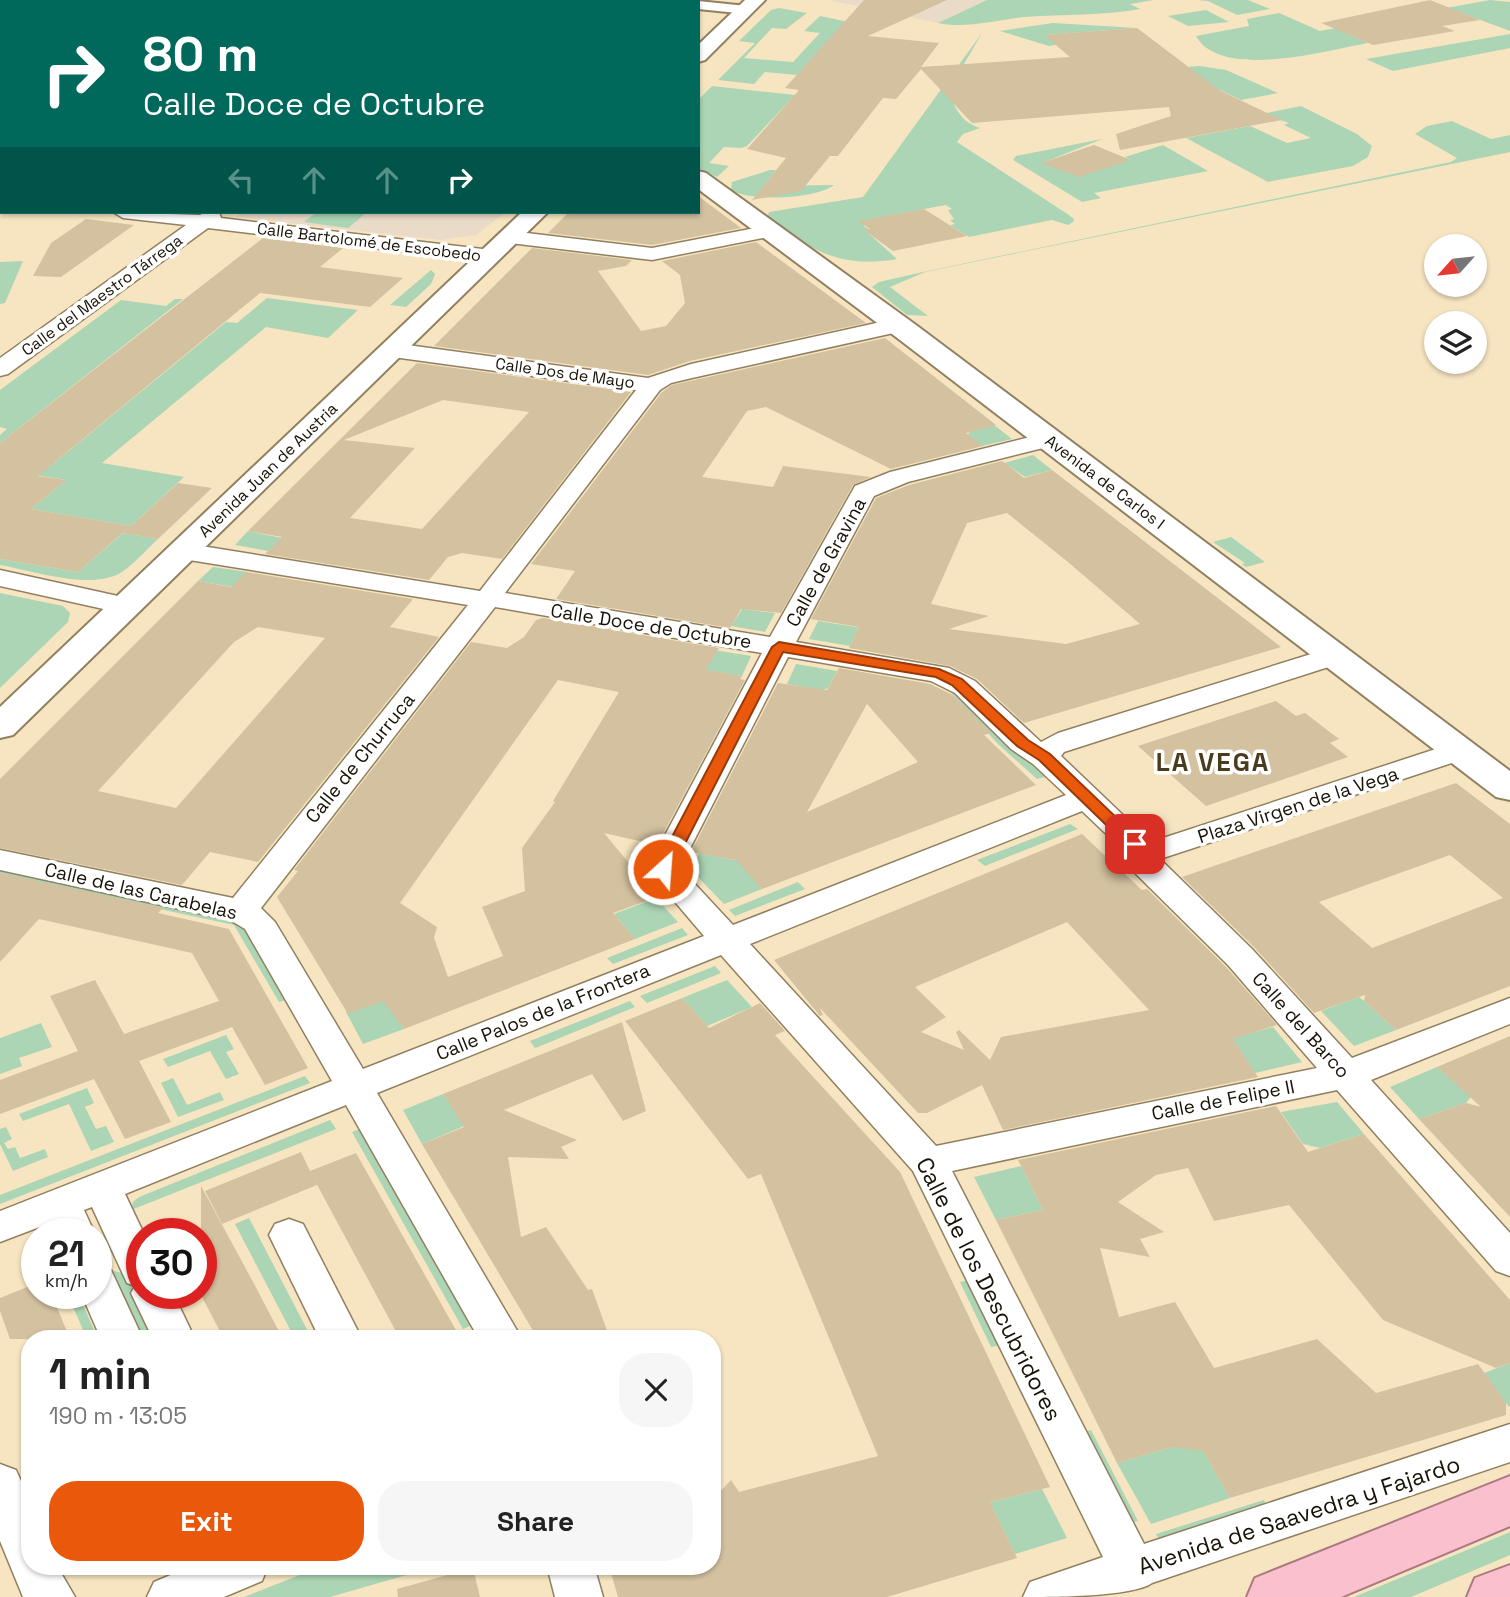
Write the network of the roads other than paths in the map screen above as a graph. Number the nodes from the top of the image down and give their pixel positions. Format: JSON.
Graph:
{"nodes":[{"id":1,"x":700,"y":5,"type":"edge"},
{"id":2,"x":751,"y":5,"type":"edge"},
{"id":3,"x":702,"y":48,"type":"edge"},
{"id":4,"x":700,"y":179,"type":"edge"},
{"id":5,"x":158,"y":214,"type":"edge"},
{"id":6,"x":535,"y":214,"type":"edge"},
{"id":7,"x":211,"y":217,"type":"edge"},
{"id":8,"x":771,"y":231,"type":"junction"},
{"id":9,"x":500,"y":247,"type":"junction"},
{"id":10,"x":898,"y":325,"type":"junction"},
{"id":11,"x":393,"y":350,"type":"junction"},
{"id":12,"x":0,"y":369,"type":"edge"},
{"id":13,"x":652,"y":385,"type":"junction"},
{"id":14,"x":1050,"y":439,"type":"junction"},
{"id":15,"x":183,"y":551,"type":"junction"},
{"id":16,"x":0,"y":578,"type":"edge"},
{"id":17,"x":487,"y":599,"type":"junction"},
{"id":18,"x":126,"y":606,"type":"junction"},
{"id":19,"x":779,"y":647,"type":"junction"},
{"id":20,"x":1334,"y":656,"type":"junction"},
{"id":21,"x":0,"y":727,"type":"edge"},
{"id":22,"x":1459,"y":751,"type":"junction"},
{"id":23,"x":1044,"y":757,"type":"junction"},
{"id":24,"x":1510,"y":789,"type":"edge"},
{"id":25,"x":1086,"y":798,"type":"junction"},
{"id":26,"x":1135,"y":844,"type":"junction"},
{"id":27,"x":0,"y":860,"type":"edge"},
{"id":28,"x":241,"y":911,"type":"junction"},
{"id":29,"x":725,"y":939,"type":"junction"},
{"id":30,"x":1510,"y":1010,"type":"edge"},
{"id":31,"x":1346,"y":1075,"type":"junction"},
{"id":32,"x":353,"y":1087,"type":"junction"},
{"id":33,"x":928,"y":1163,"type":"junction"},
{"id":34,"x":103,"y":1187,"type":"junction"},
{"id":35,"x":68,"y":1218,"type":"edge"},
{"id":36,"x":21,"y":1224,"type":"edge"},
{"id":37,"x":0,"y":1227,"type":"edge"},
{"id":38,"x":289,"y":1235,"type":"dead end"},
{"id":39,"x":126,"y":1237,"type":"edge"},
{"id":40,"x":1510,"y":1260,"type":"edge"},
{"id":41,"x":109,"y":1309,"type":"edge"},
{"id":42,"x":160,"y":1309,"type":"edge"},
{"id":43,"x":118,"y":1330,"type":"edge"},
{"id":44,"x":170,"y":1330,"type":"edge"},
{"id":45,"x":336,"y":1330,"type":"edge"},
{"id":46,"x":495,"y":1330,"type":"edge"},
{"id":47,"x":1510,"y":1443,"type":"edge"},
{"id":48,"x":1510,"y":1500,"type":"edge"},
{"id":49,"x":1134,"y":1571,"type":"junction"},
{"id":50,"x":224,"y":1575,"type":"edge"},
{"id":51,"x":573,"y":1575,"type":"edge"},
{"id":52,"x":1510,"y":1591,"type":"edge"},
{"id":53,"x":171,"y":1597,"type":"edge"},
{"id":54,"x":579,"y":1597,"type":"edge"},
{"id":55,"x":1046,"y":1597,"type":"edge"},
{"id":56,"x":1276,"y":1597,"type":"edge"},
{"id":57,"x":1496,"y":1597,"type":"edge"}],
"edges":[{"from":1,"to":2,"type":"street"},
{"from":2,"to":3,"type":"main road"},
{"from":4,"to":8,"type":"main road","name":"Avenida de Carlos I"},
{"from":5,"to":7,"type":"street","name":"Calle Bartolomé de Escobedo"},
{"from":6,"to":9,"type":"main road","name":"Avenida Juan de Austria"},
{"from":7,"to":9,"type":"street","name":"Calle Bartolomé de Escobedo"},
{"from":7,"to":12,"type":"street","name":"Calle del Maestro Tárrega"},
{"from":8,"to":9,"type":"street","name":"Calle Bartolomé de Escobedo"},
{"from":8,"to":10,"type":"main road","name":"Avenida de Carlos I"},
{"from":9,"to":11,"type":"main road","name":"Avenida Juan de Austria"},
{"from":10,"to":13,"type":"street","name":"Calle Dos de Mayo"},
{"from":10,"to":14,"type":"main road","name":"Avenida de Carlos I"},
{"from":11,"to":13,"type":"street","name":"Calle Dos de Mayo"},
{"from":11,"to":15,"type":"main road","name":"Avenida Juan de Austria"},
{"from":13,"to":17,"type":"street","name":"Calle de Churruca"},
{"from":14,"to":19,"type":"street","name":"Calle de Gravina"},
{"from":14,"to":20,"type":"main road","name":"Avenida de Carlos I"},
{"from":15,"to":17,"type":"street","name":"Calle Doce de Octubre"},
{"from":15,"to":18,"type":"main road","name":"Avenida Juan de Austria"},
{"from":16,"to":18,"type":"street"},
{"from":17,"to":19,"type":"street","name":"Calle Doce de Octubre"},
{"from":17,"to":28,"type":"street","name":"Calle de Churruca"},
{"from":18,"to":21,"type":"main road","name":"Avenida Juan de Austria"},
{"from":19,"to":23,"type":"street","name":"Calle Doce de Octubre"},
{"from":19,"to":29,"type":"street","name":"Calle de Gravina"},
{"from":20,"to":22,"type":"main road","name":"Avenida de Carlos I"},
{"from":20,"to":23,"type":"street"},
{"from":22,"to":24,"type":"main road","name":"Avenida de Carlos I"},
{"from":22,"to":26,"type":"street","name":"Plaza Virgen de la Vega"},
{"from":23,"to":25,"type":"street","name":"Calle Doce de Octubre"},
{"from":25,"to":26,"type":"street","name":"Calle del Barco"},
{"from":25,"to":29,"type":"street","name":"Calle Palos de la Frontera"},
{"from":26,"to":31,"type":"street","name":"Calle del Barco"},
{"from":27,"to":28,"type":"street","name":"Calle de las Carabelas"},
{"from":28,"to":32,"type":"street","name":"Calle de las Carabelas"},
{"from":29,"to":32,"type":"street","name":"Calle Palos de la Frontera"},
{"from":29,"to":33,"type":"street","name":"Calle de los Descubridores"},
{"from":30,"to":31,"type":"street","name":"Calle de Felipe II"},
{"from":31,"to":33,"type":"street","name":"Calle de Felipe II"},
{"from":31,"to":40,"type":"street","name":"Calle del Barco"},
{"from":32,"to":34,"type":"street","name":"Calle Palos de la Frontera"},
{"from":32,"to":46,"type":"street","name":"Calle de las Carabelas"},
{"from":33,"to":49,"type":"street","name":"Calle de los Descubridores"},
{"from":34,"to":35,"type":"street","name":"Calle Palos de la Frontera"},
{"from":34,"to":39,"type":"street"},
{"from":36,"to":37,"type":"street","name":"Calle Palos de la Frontera"},
{"from":38,"to":45,"type":"street"},
{"from":41,"to":43,"type":"street"},
{"from":42,"to":44,"type":"street"},
{"from":47,"to":49,"type":"street","name":"Avenida de Saavedra y Fajardo"},
{"from":48,"to":56,"type":"highway"},
{"from":49,"to":55,"type":"street","name":"Avenida de Saavedra y Fajardo"},
{"from":50,"to":53,"type":"street"},
{"from":51,"to":54,"type":"street"},
{"from":52,"to":57,"type":"highway"}]}
